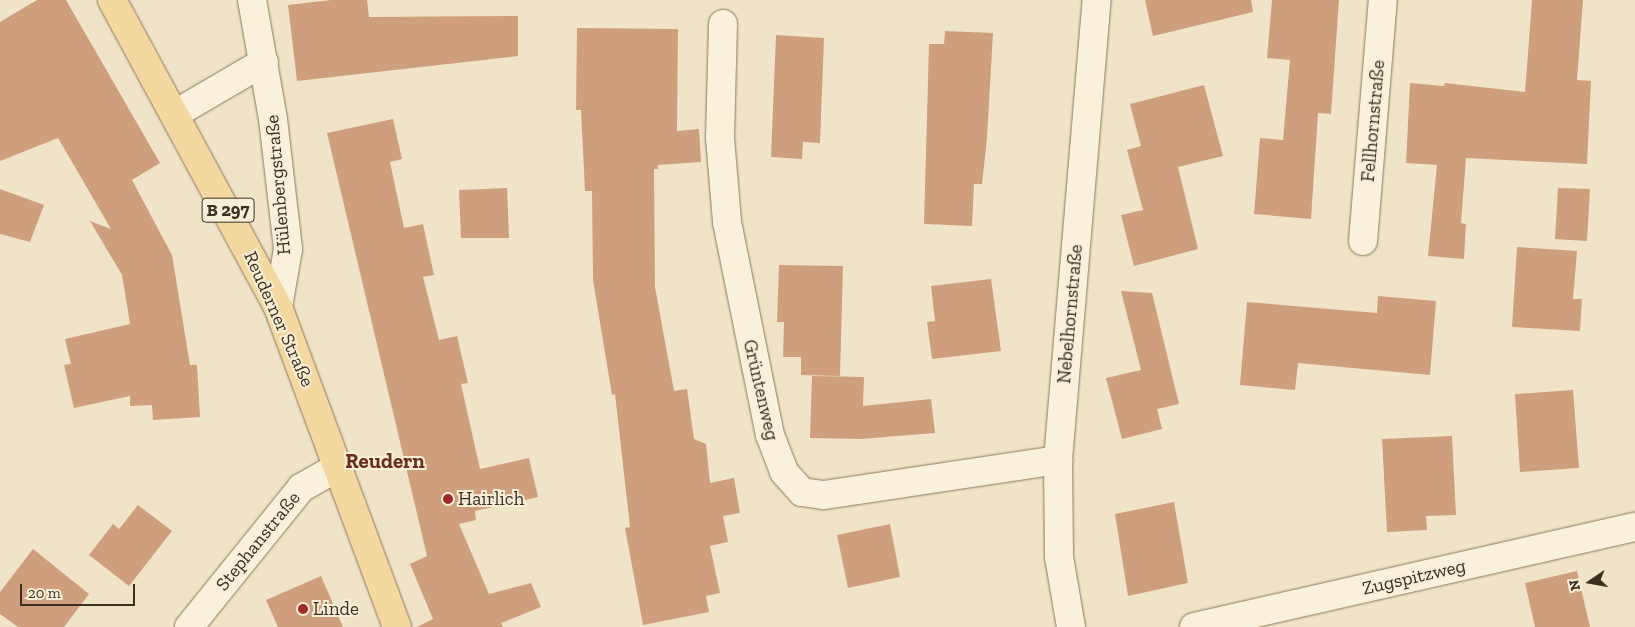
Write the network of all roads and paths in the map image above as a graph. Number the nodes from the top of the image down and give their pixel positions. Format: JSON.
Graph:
{"nodes":[{"id":1,"x":112,"y":0,"type":"edge"},
{"id":2,"x":252,"y":0,"type":"edge"},
{"id":3,"x":1096,"y":0,"type":"edge"},
{"id":4,"x":1383,"y":0,"type":"edge"},
{"id":5,"x":723,"y":24,"type":"dead end"},
{"id":6,"x":264,"y":62,"type":"junction"},
{"id":7,"x":176,"y":114,"type":"junction"},
{"id":8,"x":1363,"y":241,"type":"dead end"},
{"id":9,"x":278,"y":307,"type":"junction"},
{"id":10,"x":1058,"y":460,"type":"junction"},
{"id":11,"x":338,"y":467,"type":"junction"},
{"id":12,"x":1635,"y":527,"type":"edge"},
{"id":13,"x":189,"y":627,"type":"edge"},
{"id":14,"x":397,"y":627,"type":"edge"},
{"id":15,"x":1071,"y":627,"type":"edge"},
{"id":16,"x":1194,"y":627,"type":"edge"}],
"edges":[{"from":1,"to":7,"type":"main road","name":"Reuderner Straße","number":"B 297"},
{"from":2,"to":6,"type":"street","name":"Hülenbergstraße"},
{"from":3,"to":10,"type":"street","name":"Nebelhornstraße"},
{"from":4,"to":8,"type":"street","name":"Fellhornstraße"},
{"from":5,"to":10,"type":"street","name":"Grüntenweg"},
{"from":6,"to":7,"type":"street"},
{"from":6,"to":9,"type":"street","name":"Hülenbergstraße"},
{"from":7,"to":9,"type":"main road","name":"Reuderner Straße","number":"B 297"},
{"from":9,"to":11,"type":"main road","name":"Reuderner Straße","number":"B 297"},
{"from":10,"to":15,"type":"street","name":"Nebelhornstraße"},
{"from":11,"to":13,"type":"street","name":"Stephanstraße"},
{"from":11,"to":14,"type":"main road","name":"Reuderner Straße","number":"B 297"},
{"from":12,"to":16,"type":"street","name":"Zugspitzweg"}]}
